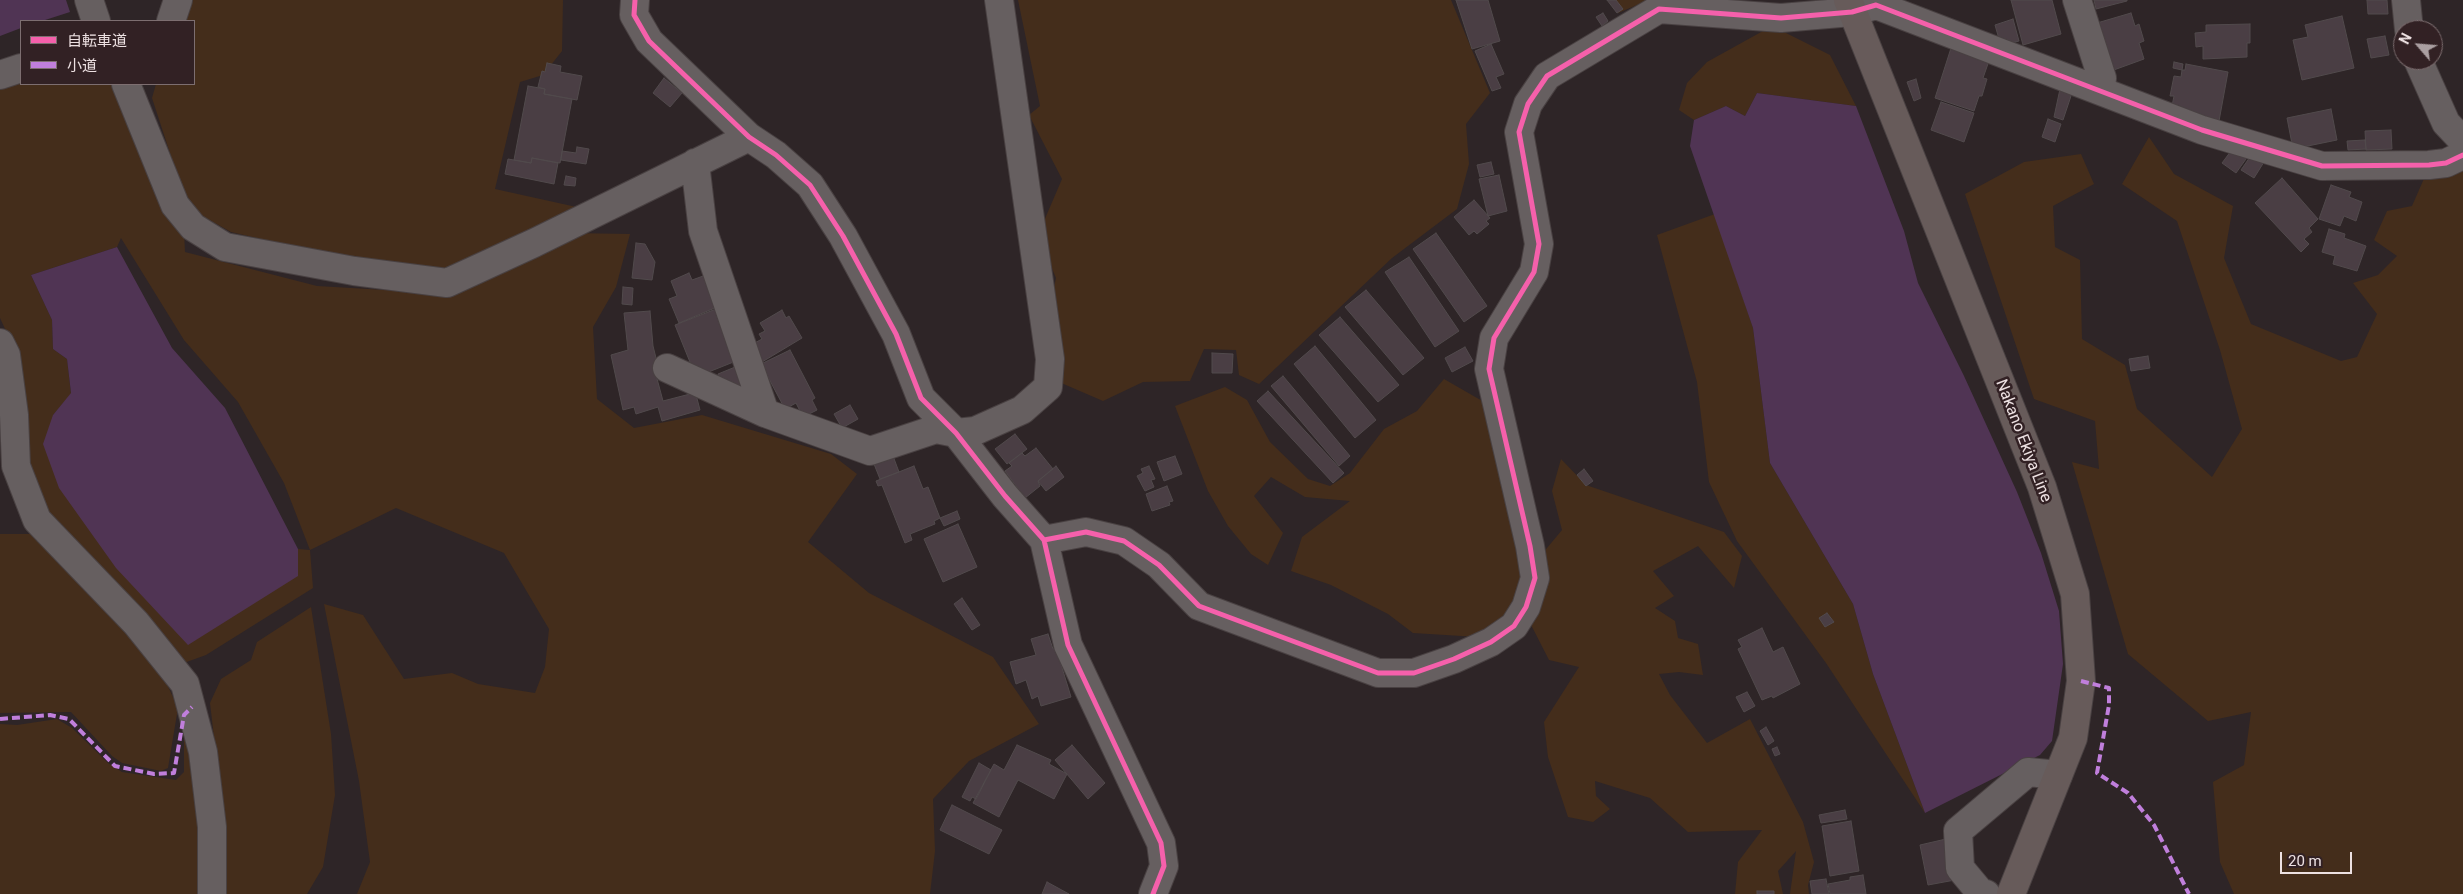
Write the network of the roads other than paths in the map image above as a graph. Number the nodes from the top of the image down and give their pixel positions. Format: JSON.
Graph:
{"nodes":[{"id":1,"x":89,"y":0,"type":"edge"},
{"id":2,"x":178,"y":0,"type":"edge"},
{"id":3,"x":635,"y":0,"type":"edge"},
{"id":4,"x":999,"y":0,"type":"edge"},
{"id":5,"x":2077,"y":0,"type":"edge"},
{"id":6,"x":2406,"y":0,"type":"edge"},
{"id":7,"x":1850,"y":6,"type":"edge"},
{"id":8,"x":96,"y":20,"type":"edge"},
{"id":9,"x":171,"y":20,"type":"edge"},
{"id":10,"x":2407,"y":20,"type":"edge"},
{"id":11,"x":20,"y":68,"type":"edge"},
{"id":12,"x":2422,"y":70,"type":"edge"},
{"id":13,"x":0,"y":75,"type":"edge"},
{"id":14,"x":135,"y":85,"type":"edge"},
{"id":15,"x":2101,"y":90,"type":"junction"},
{"id":16,"x":749,"y":137,"type":"junction"},
{"id":17,"x":2463,"y":140,"type":"edge"},
{"id":18,"x":2463,"y":155,"type":"edge"},
{"id":19,"x":695,"y":163,"type":"junction"},
{"id":20,"x":0,"y":343,"type":"edge"},
{"id":21,"x":667,"y":368,"type":"dead end"},
{"id":22,"x":765,"y":413,"type":"junction"},
{"id":23,"x":956,"y":433,"type":"junction"},
{"id":24,"x":1044,"y":540,"type":"junction"},
{"id":25,"x":2058,"y":775,"type":"junction"},
{"id":26,"x":212,"y":894,"type":"edge"},
{"id":27,"x":1153,"y":894,"type":"edge"},
{"id":28,"x":1986,"y":894,"type":"edge"},
{"id":29,"x":2011,"y":894,"type":"edge"}],
"edges":[{"from":1,"to":8,"type":"street"},
{"from":2,"to":9,"type":"street"},
{"from":3,"to":16,"type":"street"},
{"from":4,"to":23,"type":"street"},
{"from":5,"to":15,"type":"street"},
{"from":6,"to":10,"type":"street"},
{"from":7,"to":15,"type":"street"},
{"from":7,"to":24,"type":"street"},
{"from":7,"to":25,"type":"main road","name":"Nakano Ekiya Line"},
{"from":11,"to":13,"type":"street"},
{"from":12,"to":17,"type":"street"},
{"from":14,"to":19,"type":"street"},
{"from":15,"to":18,"type":"street"},
{"from":16,"to":19,"type":"street"},
{"from":16,"to":23,"type":"street"},
{"from":19,"to":22,"type":"street"},
{"from":20,"to":26,"type":"street"},
{"from":21,"to":22,"type":"street"},
{"from":22,"to":23,"type":"street"},
{"from":23,"to":24,"type":"street"},
{"from":24,"to":27,"type":"street"},
{"from":25,"to":28,"type":"street"},
{"from":25,"to":29,"type":"main road","name":"Nakano Ekiya Line"}]}
